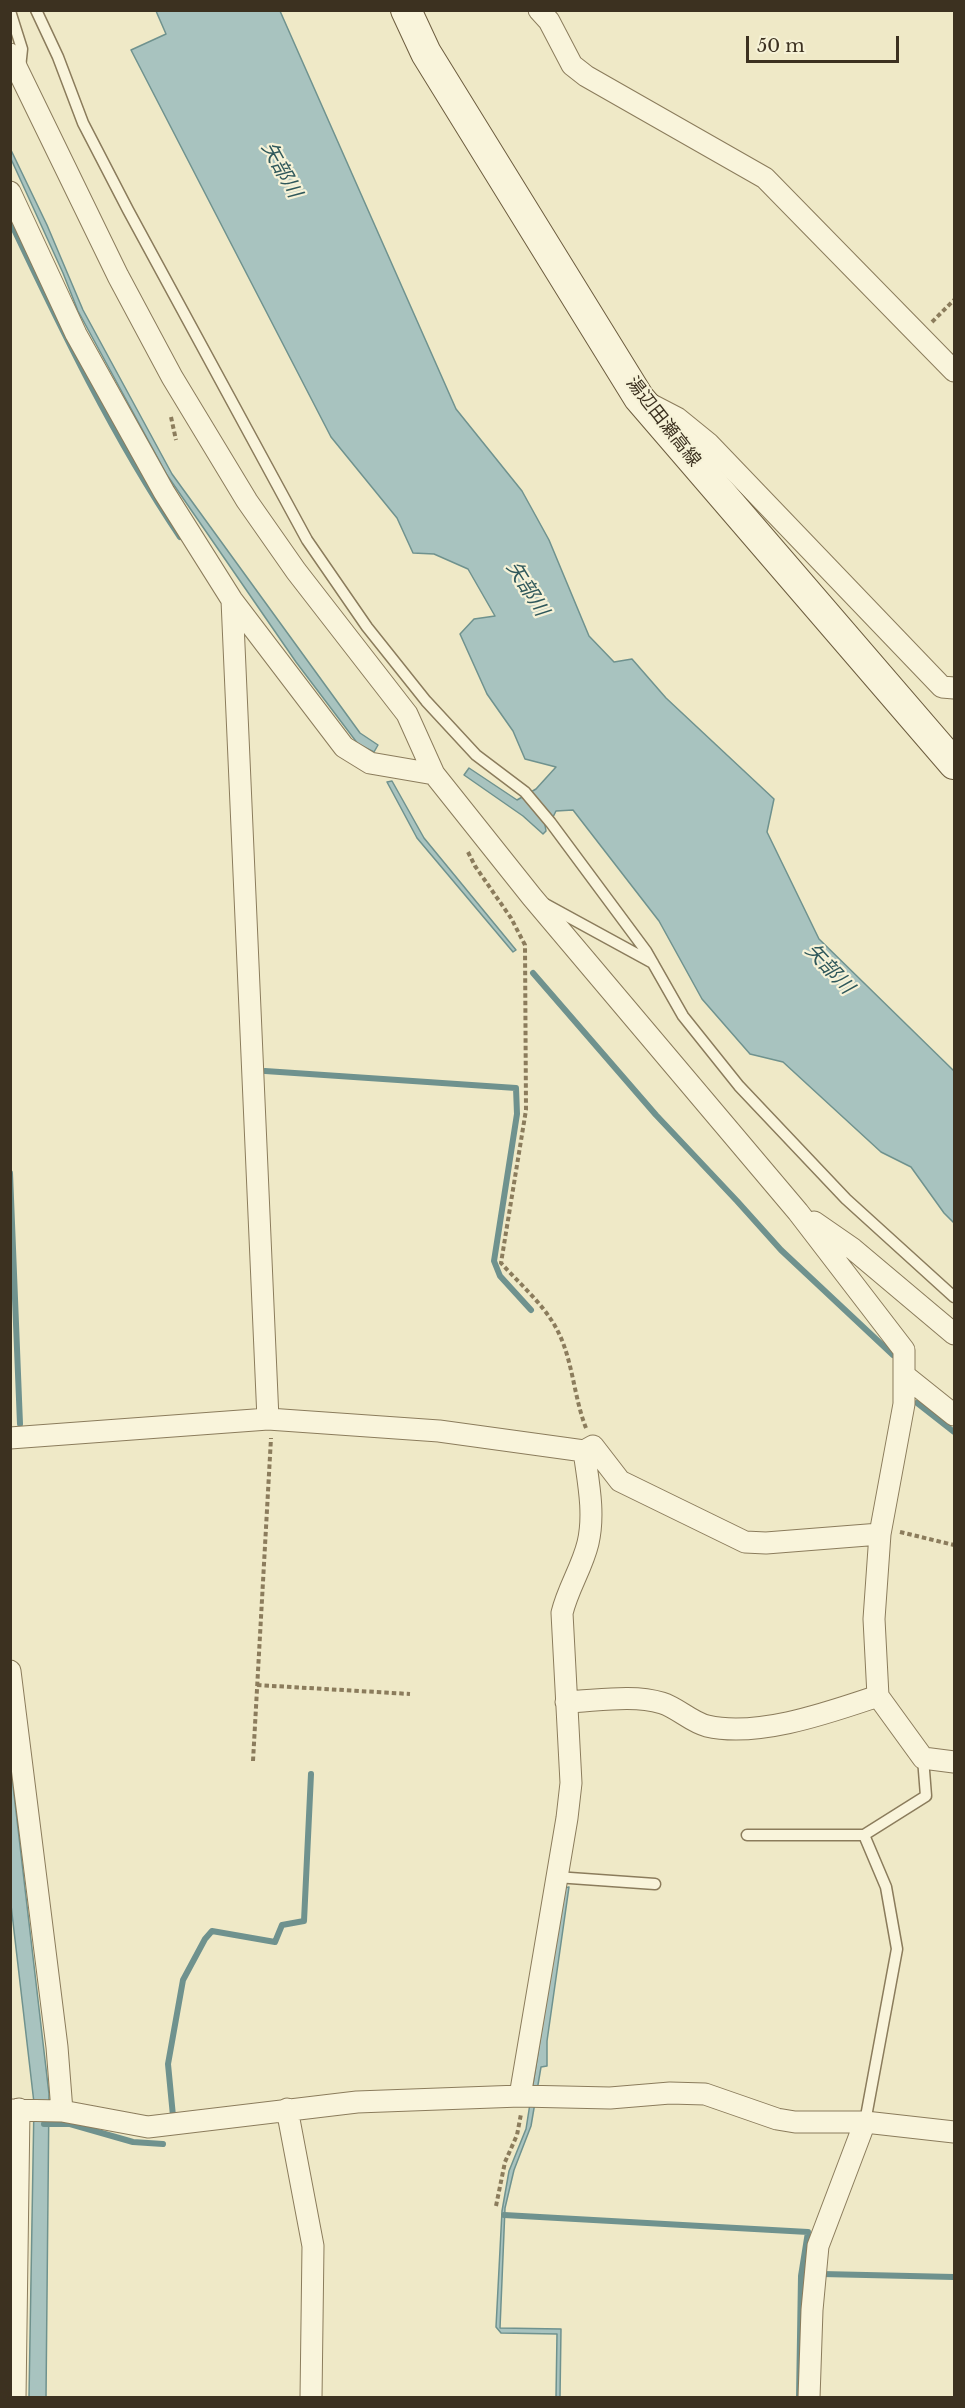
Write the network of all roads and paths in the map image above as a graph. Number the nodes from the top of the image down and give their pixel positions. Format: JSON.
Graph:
{"nodes":[{"id":1,"x":36,"y":10,"type":"edge"},
{"id":2,"x":406,"y":10,"type":"edge"},
{"id":3,"x":539,"y":10,"type":"edge"},
{"id":4,"x":10,"y":11,"type":"edge"},
{"id":5,"x":14,"y":65,"type":"edge"},
{"id":6,"x":10,"y":192,"type":"edge"},
{"id":7,"x":954,"y":300,"type":"edge"},
{"id":8,"x":920,"y":335,"type":"junction"},
{"id":9,"x":954,"y":370,"type":"edge"},
{"id":10,"x":639,"y":398,"type":"junction"},
{"id":11,"x":232,"y":600,"type":"junction"},
{"id":12,"x":954,"y":688,"type":"edge"},
{"id":13,"x":954,"y":764,"type":"edge"},
{"id":14,"x":434,"y":774,"type":"junction"},
{"id":15,"x":466,"y":849,"type":"dead end"},
{"id":16,"x":532,"y":897,"type":"junction"},
{"id":17,"x":652,"y":963,"type":"junction"},
{"id":18,"x":798,"y":1212,"type":"junction"},
{"id":19,"x":954,"y":1297,"type":"edge"},
{"id":20,"x":954,"y":1334,"type":"edge"},
{"id":21,"x":904,"y":1375,"type":"junction"},
{"id":22,"x":954,"y":1415,"type":"edge"},
{"id":23,"x":270,"y":1419,"type":"junction"},
{"id":24,"x":10,"y":1438,"type":"edge"},
{"id":25,"x":589,"y":1448,"type":"junction"},
{"id":26,"x":880,"y":1531,"type":"junction"},
{"id":27,"x":954,"y":1545,"type":"edge"},
{"id":28,"x":10,"y":1671,"type":"edge"},
{"id":29,"x":257,"y":1685,"type":"junction"},
{"id":30,"x":410,"y":1694,"type":"dead end"},
{"id":31,"x":878,"y":1696,"type":"junction"},
{"id":32,"x":566,"y":1702,"type":"junction"},
{"id":33,"x":923,"y":1758,"type":"junction"},
{"id":34,"x":254,"y":1761,"type":"dead end"},
{"id":35,"x":954,"y":1762,"type":"edge"},
{"id":36,"x":747,"y":1835,"type":"dead end"},
{"id":37,"x":864,"y":1835,"type":"junction"},
{"id":38,"x":556,"y":1877,"type":"junction"},
{"id":39,"x":655,"y":1884,"type":"dead end"},
{"id":40,"x":522,"y":2096,"type":"junction"},
{"id":41,"x":287,"y":2109,"type":"junction"},
{"id":42,"x":15,"y":2110,"type":"edge"},
{"id":43,"x":62,"y":2111,"type":"junction"},
{"id":44,"x":865,"y":2122,"type":"junction"},
{"id":45,"x":954,"y":2132,"type":"edge"},
{"id":46,"x":496,"y":2206,"type":"dead end"},
{"id":47,"x":15,"y":2397,"type":"edge"},
{"id":48,"x":311,"y":2397,"type":"edge"},
{"id":49,"x":809,"y":2397,"type":"edge"}],
"edges":[{"from":1,"to":17,"type":"lane"},
{"from":2,"to":10,"type":"main road","name":"湯辺田瀬高線"},
{"from":3,"to":8,"type":"street"},
{"from":4,"to":5,"type":"lane"},
{"from":5,"to":14,"type":"street"},
{"from":6,"to":11,"type":"street"},
{"from":7,"to":8,"type":"path"},
{"from":8,"to":9,"type":"street"},
{"from":10,"to":12,"type":"street"},
{"from":10,"to":13,"type":"main road","name":"湯辺田瀬高線"},
{"from":11,"to":14,"type":"street"},
{"from":11,"to":23,"type":"street"},
{"from":14,"to":16,"type":"street"},
{"from":15,"to":25,"type":"path"},
{"from":16,"to":17,"type":"lane"},
{"from":16,"to":18,"type":"street"},
{"from":17,"to":19,"type":"lane"},
{"from":18,"to":20,"type":"street"},
{"from":18,"to":21,"type":"street"},
{"from":21,"to":22,"type":"street"},
{"from":21,"to":26,"type":"street"},
{"from":23,"to":24,"type":"street"},
{"from":23,"to":25,"type":"street"},
{"from":23,"to":29,"type":"path"},
{"from":25,"to":26,"type":"street"},
{"from":25,"to":32,"type":"street"},
{"from":26,"to":27,"type":"path"},
{"from":26,"to":31,"type":"street"},
{"from":28,"to":43,"type":"street"},
{"from":29,"to":30,"type":"path"},
{"from":29,"to":34,"type":"path"},
{"from":31,"to":32,"type":"street"},
{"from":31,"to":33,"type":"street"},
{"from":32,"to":38,"type":"street"},
{"from":33,"to":35,"type":"street"},
{"from":33,"to":37,"type":"lane"},
{"from":36,"to":37,"type":"lane"},
{"from":37,"to":44,"type":"lane"},
{"from":38,"to":39,"type":"lane"},
{"from":38,"to":40,"type":"street"},
{"from":40,"to":41,"type":"street"},
{"from":40,"to":44,"type":"street"},
{"from":40,"to":46,"type":"path"},
{"from":41,"to":43,"type":"street"},
{"from":41,"to":48,"type":"street"},
{"from":42,"to":43,"type":"street"},
{"from":42,"to":47,"type":"street"},
{"from":44,"to":45,"type":"street"},
{"from":44,"to":49,"type":"street"}]}
